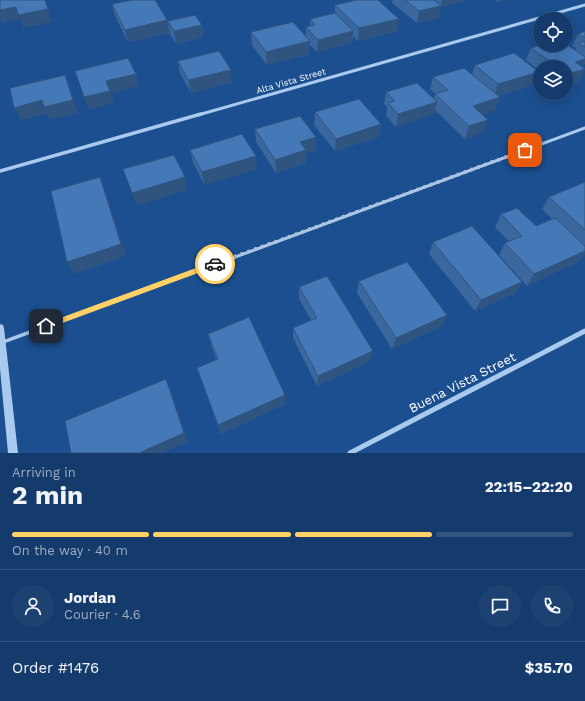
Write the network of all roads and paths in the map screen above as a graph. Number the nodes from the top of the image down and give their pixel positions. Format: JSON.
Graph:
{"nodes":[{"id":1,"x":585,"y":5,"type":"edge"},
{"id":2,"x":585,"y":128,"type":"edge"},
{"id":3,"x":0,"y":171,"type":"edge"},
{"id":4,"x":0,"y":328,"type":"edge"},
{"id":5,"x":585,"y":331,"type":"edge"},
{"id":6,"x":1,"y":343,"type":"edge"},
{"id":7,"x":13,"y":453,"type":"edge"},
{"id":8,"x":350,"y":453,"type":"edge"}],
"edges":[{"from":1,"to":3,"type":"street","name":"Alta Vista Street"},
{"from":2,"to":6,"type":"lane"},
{"from":4,"to":6,"type":"street"},
{"from":5,"to":8,"type":"street","name":"Buena Vista Street"},
{"from":6,"to":7,"type":"street"}]}
